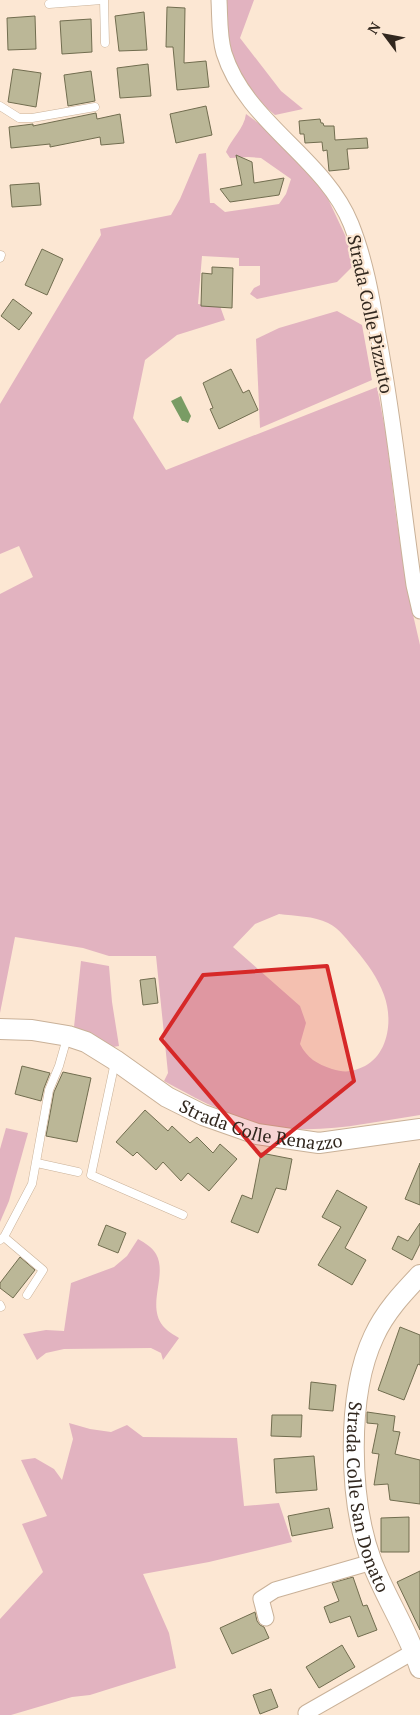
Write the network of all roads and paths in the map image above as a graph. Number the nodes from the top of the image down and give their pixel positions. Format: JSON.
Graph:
{"nodes":[{"id":1,"x":103,"y":0,"type":"edge"},
{"id":2,"x":219,"y":0,"type":"edge"},
{"id":3,"x":49,"y":4,"type":"dead end"},
{"id":4,"x":105,"y":44,"type":"dead end"},
{"id":5,"x":0,"y":106,"type":"edge"},
{"id":6,"x":96,"y":107,"type":"dead end"},
{"id":7,"x":420,"y":611,"type":"edge"},
{"id":8,"x":0,"y":1029,"type":"edge"},
{"id":9,"x":68,"y":1036,"type":"junction"},
{"id":10,"x":115,"y":1060,"type":"junction"},
{"id":11,"x":420,"y":1129,"type":"edge"},
{"id":12,"x":37,"y":1163,"type":"junction"},
{"id":13,"x":78,"y":1172,"type":"dead end"},
{"id":14,"x":183,"y":1214,"type":"dead end"},
{"id":15,"x":2,"y":1238,"type":"edge"},
{"id":16,"x":420,"y":1275,"type":"edge"},
{"id":17,"x":27,"y":1295,"type":"dead end"},
{"id":18,"x":372,"y":1562,"type":"junction"},
{"id":19,"x":266,"y":1618,"type":"dead end"},
{"id":20,"x":417,"y":1660,"type":"edge"},
{"id":21,"x":306,"y":1713,"type":"dead end"}],
"edges":[{"from":1,"to":3,"type":"lane"},
{"from":1,"to":4,"type":"lane"},
{"from":2,"to":7,"type":"street","name":"Strada Colle Pizzuto"},
{"from":5,"to":6,"type":"lane"},
{"from":8,"to":9,"type":"street","name":"Strada Colle Renazzo"},
{"from":9,"to":10,"type":"street","name":"Strada Colle Renazzo"},
{"from":9,"to":12,"type":"lane"},
{"from":10,"to":11,"type":"street","name":"Strada Colle Renazzo"},
{"from":10,"to":14,"type":"lane"},
{"from":12,"to":13,"type":"lane"},
{"from":12,"to":15,"type":"lane"},
{"from":15,"to":17,"type":"lane"},
{"from":16,"to":18,"type":"street","name":"Strada Colle San Donato"},
{"from":18,"to":19,"type":"street"},
{"from":18,"to":20,"type":"street","name":"Strada Colle San Donato"},
{"from":20,"to":21,"type":"street"}]}
